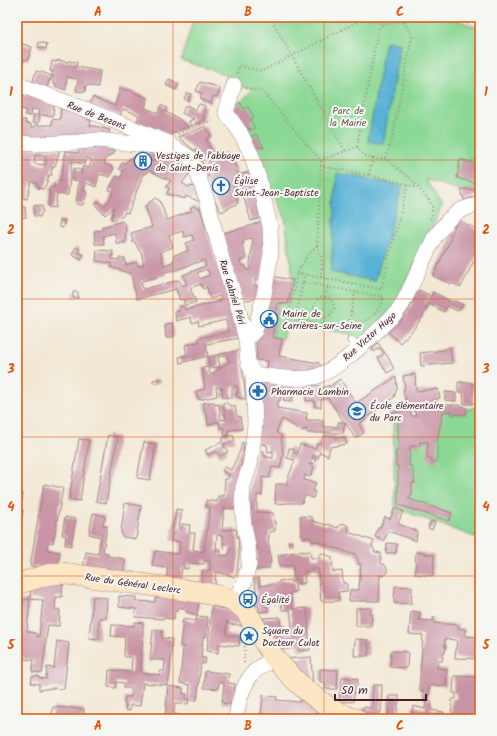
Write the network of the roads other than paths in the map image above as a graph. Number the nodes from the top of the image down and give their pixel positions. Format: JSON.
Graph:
{"nodes":[{"id":1,"x":471,"y":17,"type":"edge"},
{"id":2,"x":480,"y":20,"type":"edge"},
{"id":3,"x":235,"y":80,"type":"road end"},
{"id":4,"x":17,"y":84,"type":"edge"},
{"id":5,"x":176,"y":142,"type":"junction"},
{"id":6,"x":17,"y":143,"type":"edge"},
{"id":7,"x":480,"y":204,"type":"edge"},
{"id":8,"x":246,"y":340,"type":"junction"},
{"id":9,"x":253,"y":374,"type":"junction"},
{"id":10,"x":17,"y":584,"type":"edge"},
{"id":11,"x":240,"y":606,"type":"junction"},
{"id":12,"x":274,"y":658,"type":"junction"},
{"id":13,"x":348,"y":718,"type":"edge"},
{"id":14,"x":236,"y":719,"type":"edge"}],
"edges":[{"from":1,"to":2,"type":"street"},
{"from":3,"to":8,"type":"street"},
{"from":4,"to":5,"type":"street","name":"Rue de Bezons"},
{"from":5,"to":6,"type":"street"},
{"from":5,"to":8,"type":"street","name":"Rue Gabriel Péri"},
{"from":7,"to":9,"type":"street","name":"Rue Victor Hugo"},
{"from":8,"to":9,"type":"street","name":"Rue Gabriel Péri"},
{"from":9,"to":11,"type":"street","name":"Rue Gabriel Péri"},
{"from":10,"to":11,"type":"street","name":"Rue du Général Leclerc"},
{"from":11,"to":12,"type":"street"},
{"from":12,"to":13,"type":"street"},
{"from":12,"to":14,"type":"street"}]}
